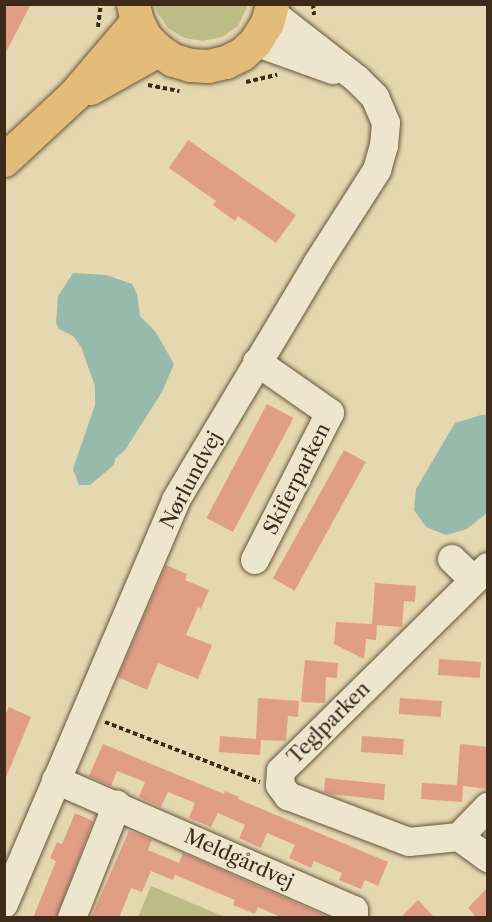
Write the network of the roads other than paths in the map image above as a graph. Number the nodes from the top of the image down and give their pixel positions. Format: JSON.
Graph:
{"nodes":[{"id":1,"x":272,"y":8,"type":"edge"},
{"id":2,"x":135,"y":13,"type":"edge"},
{"id":3,"x":255,"y":42,"type":"junction"},
{"id":4,"x":158,"y":50,"type":"junction"},
{"id":5,"x":357,"y":79,"type":"junction"},
{"id":6,"x":74,"y":95,"type":"junction"},
{"id":7,"x":7,"y":157,"type":"edge"},
{"id":8,"x":257,"y":362,"type":"junction"},
{"id":9,"x":452,"y":559,"type":"dead end"},
{"id":10,"x":255,"y":560,"type":"dead end"},
{"id":11,"x":481,"y":574,"type":"edge"},
{"id":12,"x":56,"y":780,"type":"junction"},
{"id":13,"x":117,"y":805,"type":"junction"},
{"id":14,"x":488,"y":807,"type":"edge"},
{"id":15,"x":459,"y":837,"type":"junction"},
{"id":16,"x":488,"y":858,"type":"edge"},
{"id":17,"x":4,"y":904,"type":"edge"},
{"id":18,"x":72,"y":918,"type":"edge"},
{"id":19,"x":354,"y":918,"type":"edge"}],
"edges":[{"from":1,"to":3,"type":"main road"},
{"from":1,"to":5,"type":"street","name":"Nørlundvej"},
{"from":2,"to":4,"type":"main road"},
{"from":2,"to":6,"type":"main road"},
{"from":3,"to":4,"type":"main road"},
{"from":3,"to":5,"type":"street","name":"Nørlundvej"},
{"from":4,"to":6,"type":"main road"},
{"from":5,"to":8,"type":"street","name":"Nørlundvej"},
{"from":6,"to":7,"type":"main road"},
{"from":8,"to":10,"type":"street","name":"Skiferparken"},
{"from":8,"to":12,"type":"street","name":"Nørlundvej"},
{"from":9,"to":11,"type":"street","name":"Teglparken"},
{"from":11,"to":15,"type":"street","name":"Teglparken"},
{"from":12,"to":13,"type":"street","name":"Meldgårdvej"},
{"from":12,"to":17,"type":"street","name":"Nørlundvej"},
{"from":13,"to":18,"type":"street"},
{"from":13,"to":19,"type":"street","name":"Meldgårdvej"},
{"from":14,"to":15,"type":"street"},
{"from":15,"to":16,"type":"street"}]}
